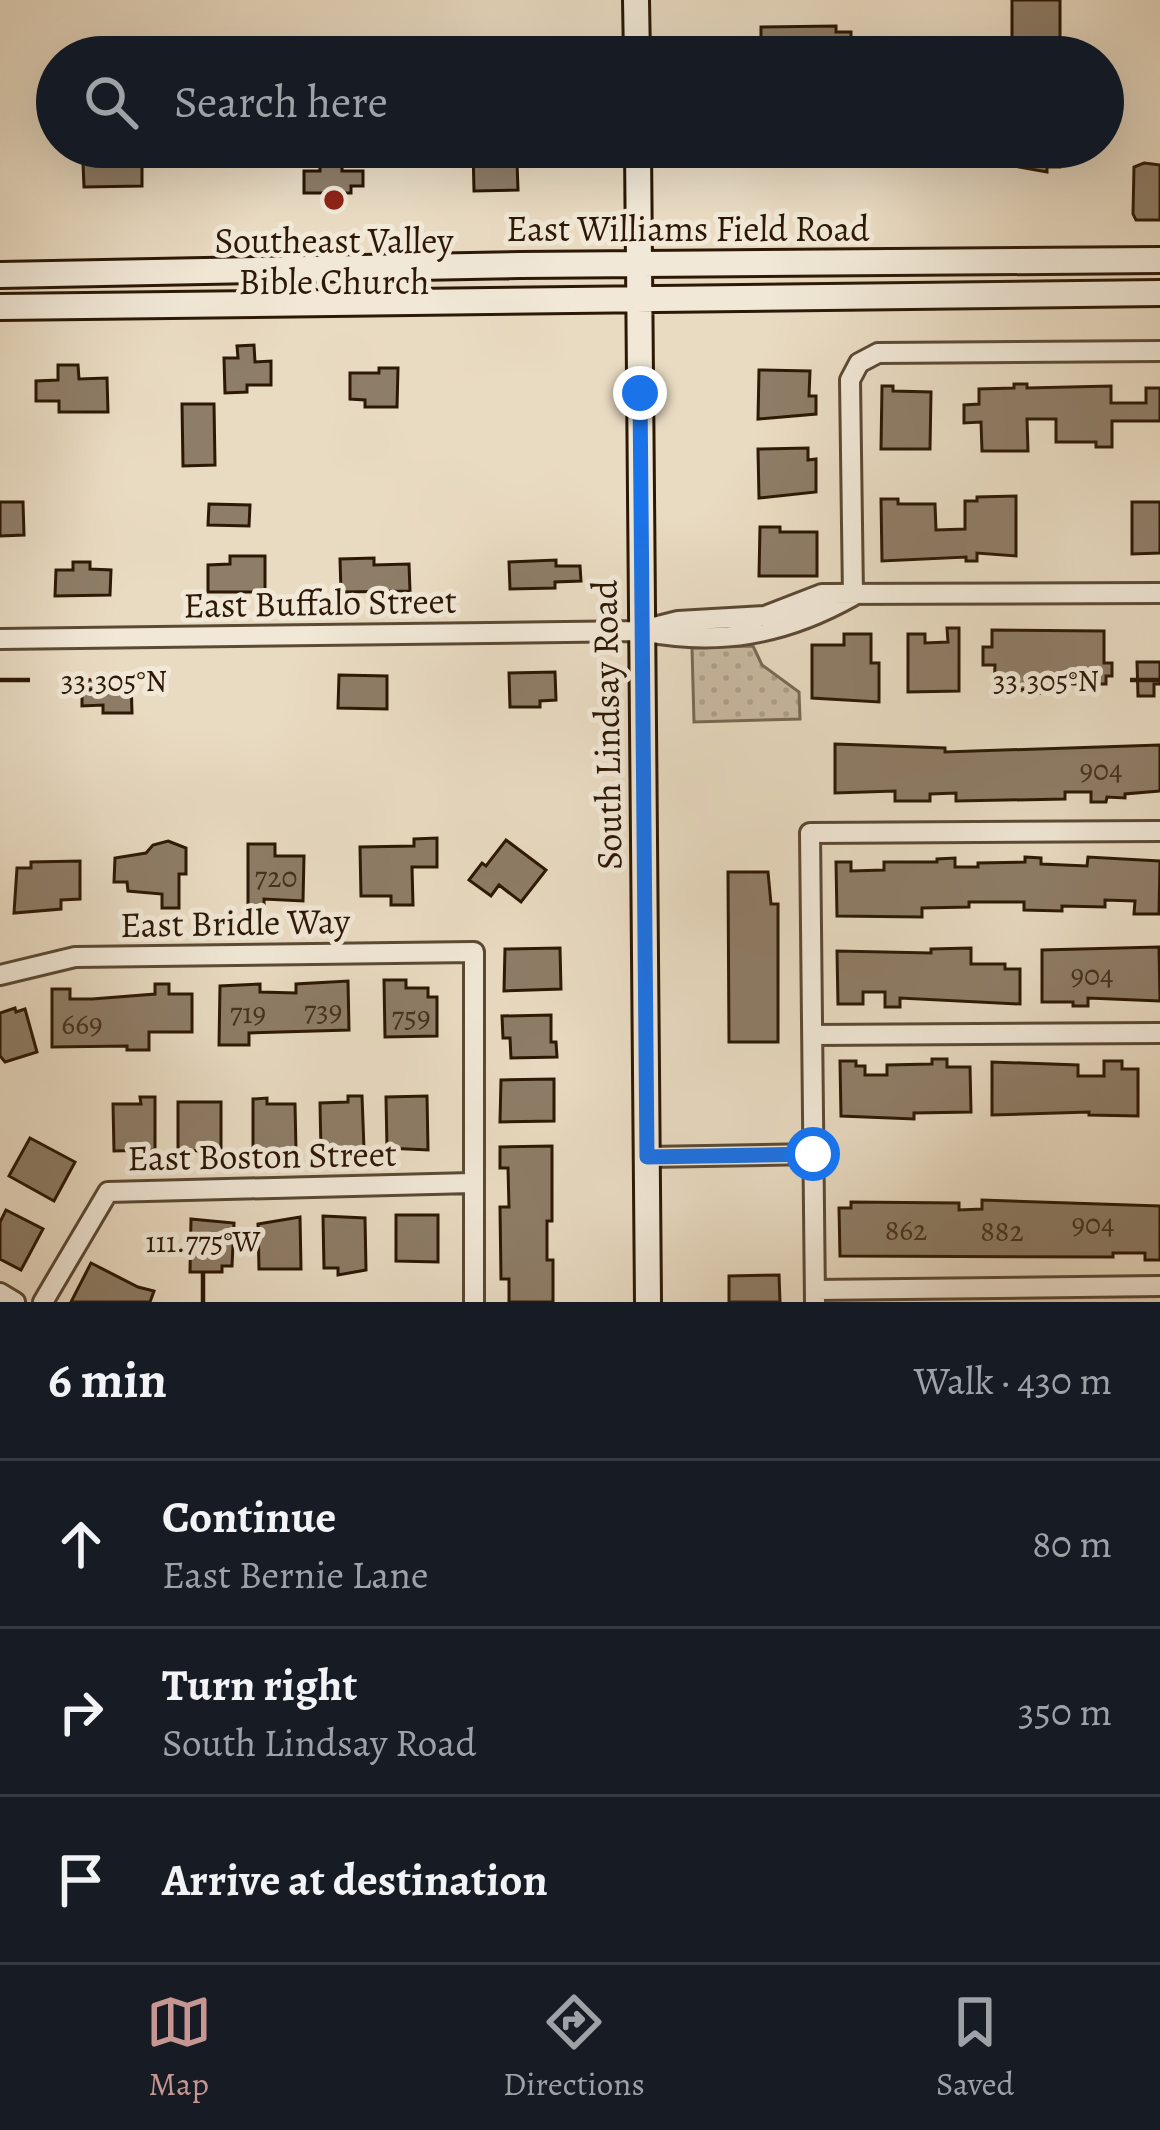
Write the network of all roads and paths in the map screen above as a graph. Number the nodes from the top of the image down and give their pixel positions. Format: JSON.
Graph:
{"nodes":[{"id":1,"x":636,"y":0,"type":"edge"},
{"id":2,"x":637,"y":36,"type":"edge"},
{"id":3,"x":638,"y":168,"type":"edge"},
{"id":4,"x":1120,"y":260,"type":"junction"},
{"id":5,"x":1160,"y":260,"type":"edge"},
{"id":6,"x":640,"y":264,"type":"junction"},
{"id":7,"x":0,"y":275,"type":"edge"},
{"id":8,"x":1120,"y":293,"type":"junction"},
{"id":9,"x":1160,"y":293,"type":"edge"},
{"id":10,"x":640,"y":297,"type":"junction"},
{"id":11,"x":0,"y":307,"type":"edge"},
{"id":12,"x":1160,"y":351,"type":"edge"},
{"id":13,"x":1160,"y":593,"type":"edge"},
{"id":14,"x":853,"y":596,"type":"junction"},
{"id":15,"x":641,"y":631,"type":"junction"},
{"id":16,"x":0,"y":639,"type":"edge"},
{"id":17,"x":1160,"y":831,"type":"edge"},
{"id":18,"x":0,"y":975,"type":"edge"},
{"id":19,"x":1160,"y":1033,"type":"edge"},
{"id":20,"x":813,"y":1035,"type":"junction"},
{"id":21,"x":813,"y":1154,"type":"junction"},
{"id":22,"x":647,"y":1157,"type":"junction"},
{"id":23,"x":472,"y":1183,"type":"junction"},
{"id":24,"x":1160,"y":1286,"type":"edge"},
{"id":25,"x":0,"y":1293,"type":"edge"},
{"id":26,"x":815,"y":1296,"type":"edge"},
{"id":27,"x":15,"y":1302,"type":"edge"},
{"id":28,"x":44,"y":1302,"type":"edge"},
{"id":29,"x":474,"y":1302,"type":"edge"},
{"id":30,"x":648,"y":1302,"type":"edge"}],
"edges":[{"from":1,"to":2,"type":"main road"},
{"from":3,"to":6,"type":"main road","name":"South Lindsay Road"},
{"from":4,"to":5,"type":"main road","name":"East Williams Field Road"},
{"from":4,"to":6,"type":"main road","name":"East Williams Field Road"},
{"from":4,"to":8,"type":"main road"},
{"from":6,"to":7,"type":"main road","name":"East Williams Field Road"},
{"from":6,"to":10,"type":"main road","name":"South Lindsay Road"},
{"from":8,"to":9,"type":"main road","name":"East Williams Field Road"},
{"from":8,"to":10,"type":"main road","name":"East Williams Field Road"},
{"from":10,"to":11,"type":"main road","name":"East Williams Field Road"},
{"from":10,"to":15,"type":"main road","name":"South Lindsay Road"},
{"from":12,"to":14,"type":"street"},
{"from":13,"to":14,"type":"street","name":"East Buffalo Street"},
{"from":14,"to":15,"type":"street","name":"East Buffalo Street"},
{"from":15,"to":16,"type":"street","name":"East Buffalo Street"},
{"from":15,"to":22,"type":"main road","name":"South Lindsay Road"},
{"from":17,"to":20,"type":"street"},
{"from":18,"to":23,"type":"street","name":"East Bridle Way"},
{"from":19,"to":20,"type":"street"},
{"from":20,"to":21,"type":"street"},
{"from":21,"to":22,"type":"street"},
{"from":21,"to":26,"type":"street"},
{"from":22,"to":30,"type":"main road","name":"South Lindsay Road"},
{"from":23,"to":28,"type":"street","name":"East Boston Street"},
{"from":23,"to":29,"type":"street"},
{"from":24,"to":26,"type":"street"},
{"from":25,"to":27,"type":"street"}]}
